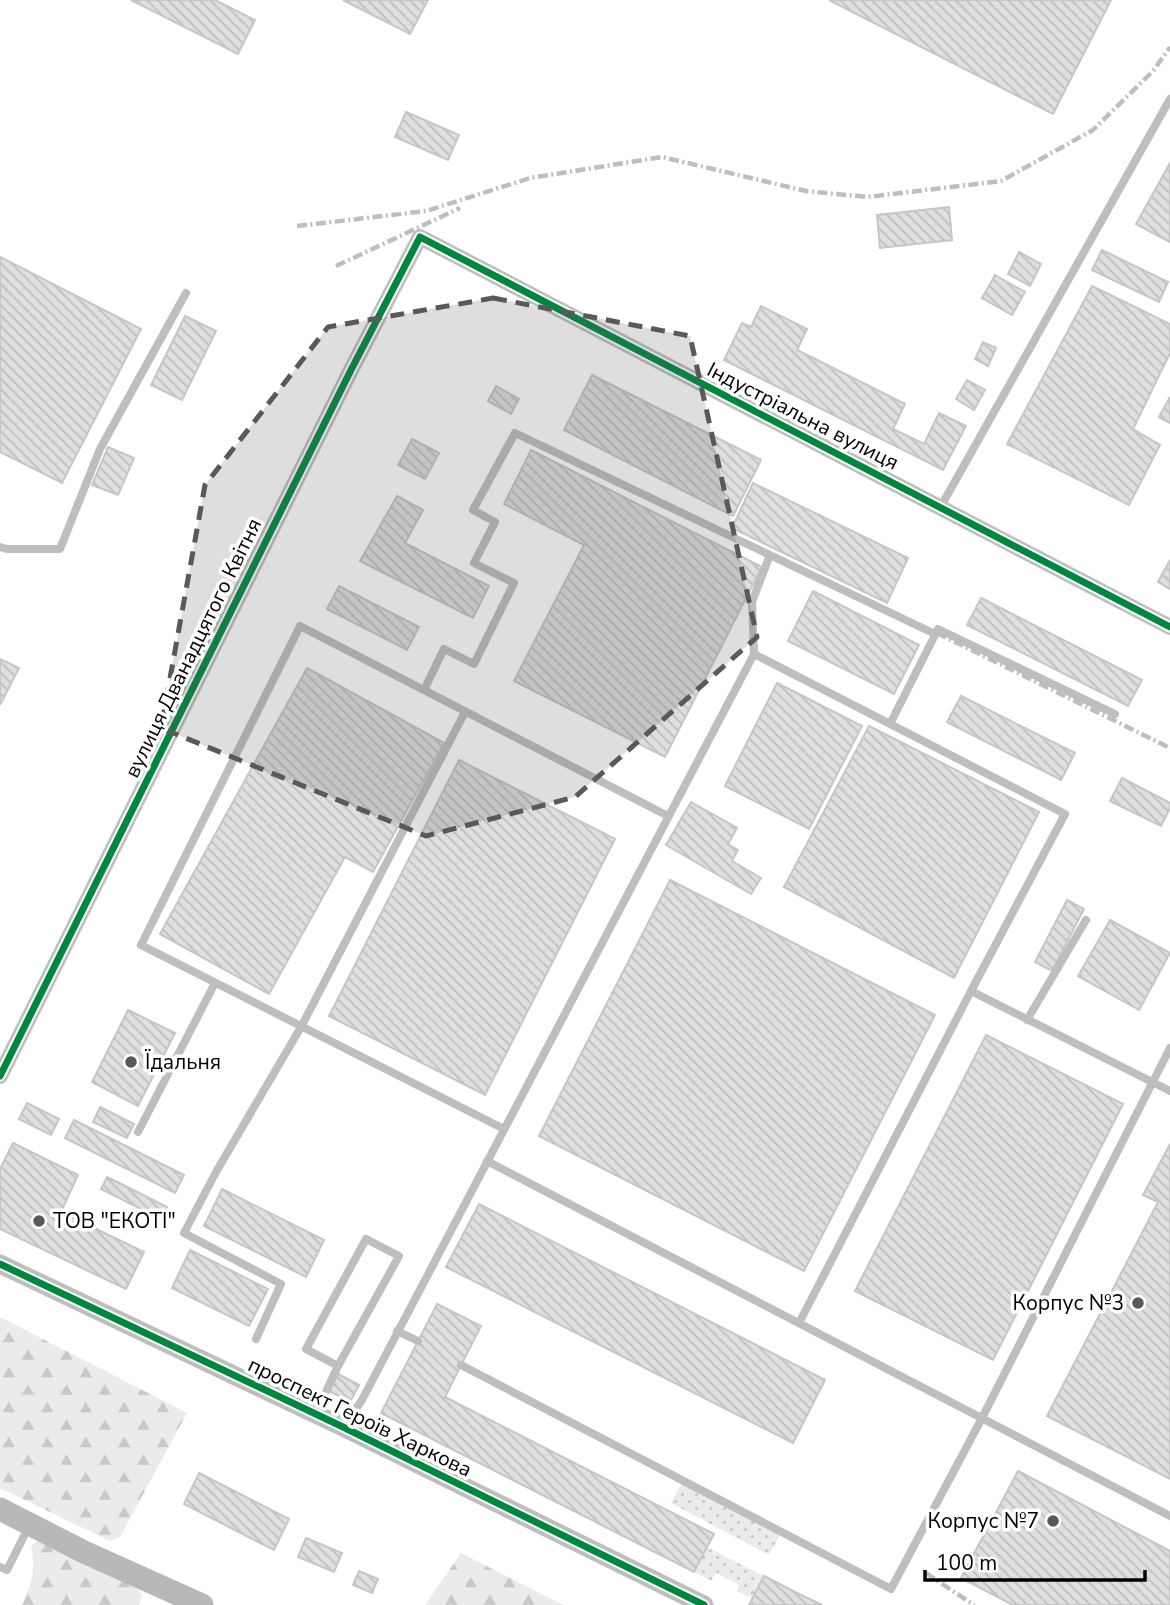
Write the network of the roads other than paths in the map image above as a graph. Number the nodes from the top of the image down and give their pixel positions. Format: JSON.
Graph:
{"nodes":[{"id":1,"x":1170,"y":99,"type":"edge"},
{"id":2,"x":420,"y":237,"type":"joint"},
{"id":3,"x":186,"y":293,"type":"dead end"},
{"id":4,"x":940,"y":508,"type":"junction"},
{"id":5,"x":0,"y":547,"type":"edge"},
{"id":6,"x":770,"y":555,"type":"junction"},
{"id":7,"x":1170,"y":627,"type":"edge"},
{"id":8,"x":935,"y":634,"type":"junction"},
{"id":9,"x":754,"y":654,"type":"junction"},
{"id":10,"x":424,"y":690,"type":"junction"},
{"id":11,"x":466,"y":712,"type":"junction"},
{"id":12,"x":1115,"y":714,"type":"dead end"},
{"id":13,"x":890,"y":724,"type":"junction"},
{"id":14,"x":668,"y":816,"type":"junction"},
{"id":15,"x":1086,"y":920,"type":"dead end"},
{"id":16,"x":215,"y":983,"type":"junction"},
{"id":17,"x":971,"y":991,"type":"junction"},
{"id":18,"x":1027,"y":1020,"type":"junction"},
{"id":19,"x":301,"y":1027,"type":"junction"},
{"id":20,"x":1170,"y":1048,"type":"edge"},
{"id":21,"x":0,"y":1076,"type":"edge"},
{"id":22,"x":1153,"y":1083,"type":"junction"},
{"id":23,"x":1170,"y":1091,"type":"edge"},
{"id":24,"x":504,"y":1129,"type":"junction"},
{"id":25,"x":138,"y":1132,"type":"dead end"},
{"id":26,"x":487,"y":1161,"type":"junction"},
{"id":27,"x":0,"y":1264,"type":"edge"},
{"id":28,"x":799,"y":1323,"type":"junction"},
{"id":29,"x":397,"y":1331,"type":"junction"},
{"id":30,"x":256,"y":1339,"type":"dead end"},
{"id":31,"x":418,"y":1341,"type":"dead end"},
{"id":32,"x":461,"y":1365,"type":"dead end"},
{"id":33,"x":338,"y":1366,"type":"junction"},
{"id":34,"x":315,"y":1415,"type":"junction"},
{"id":35,"x":982,"y":1418,"type":"junction"},
{"id":36,"x":343,"y":1427,"type":"junction"},
{"id":37,"x":0,"y":1509,"type":"edge"},
{"id":38,"x":1170,"y":1516,"type":"edge"},
{"id":39,"x":30,"y":1524,"type":"junction"},
{"id":40,"x":0,"y":1567,"type":"edge"},
{"id":41,"x":202,"y":1605,"type":"edge"},
{"id":42,"x":704,"y":1605,"type":"edge"}],
"edges":[{"from":1,"to":4,"type":"lane"},
{"from":2,"to":4,"type":"street","name":"Індустріальна вулиця"},
{"from":2,"to":21,"type":"street","name":"вулиця Дванадцятого Квітня"},
{"from":3,"to":5,"type":"lane"},
{"from":4,"to":7,"type":"street","name":"Індустріальна вулиця"},
{"from":6,"to":8,"type":"lane"},
{"from":6,"to":9,"type":"lane"},
{"from":6,"to":10,"type":"lane"},
{"from":8,"to":12,"type":"lane"},
{"from":8,"to":13,"type":"lane"},
{"from":9,"to":13,"type":"lane"},
{"from":9,"to":14,"type":"lane"},
{"from":10,"to":11,"type":"lane"},
{"from":10,"to":16,"type":"lane"},
{"from":11,"to":14,"type":"lane"},
{"from":11,"to":19,"type":"lane"},
{"from":13,"to":17,"type":"lane"},
{"from":14,"to":24,"type":"lane"},
{"from":15,"to":18,"type":"lane"},
{"from":16,"to":19,"type":"lane"},
{"from":16,"to":25,"type":"lane"},
{"from":17,"to":18,"type":"lane"},
{"from":17,"to":28,"type":"lane"},
{"from":18,"to":22,"type":"lane"},
{"from":19,"to":24,"type":"lane"},
{"from":19,"to":30,"type":"lane"},
{"from":20,"to":22,"type":"lane"},
{"from":22,"to":23,"type":"lane"},
{"from":22,"to":35,"type":"lane"},
{"from":24,"to":26,"type":"lane"},
{"from":26,"to":28,"type":"lane"},
{"from":26,"to":29,"type":"lane"},
{"from":27,"to":34,"type":"street","name":"проспект Героїв Харкова"},
{"from":28,"to":35,"type":"lane"},
{"from":29,"to":31,"type":"lane"},
{"from":29,"to":36,"type":"lane"},
{"from":32,"to":35,"type":"lane"},
{"from":33,"to":33,"type":"lane"},
{"from":33,"to":34,"type":"lane"},
{"from":34,"to":36,"type":"street","name":"проспект Героїв Харкова"},
{"from":35,"to":38,"type":"lane"},
{"from":36,"to":42,"type":"street","name":"проспект Героїв Харкова"},
{"from":37,"to":39,"type":"main road"},
{"from":39,"to":40,"type":"lane"},
{"from":39,"to":41,"type":"main road"}]}
